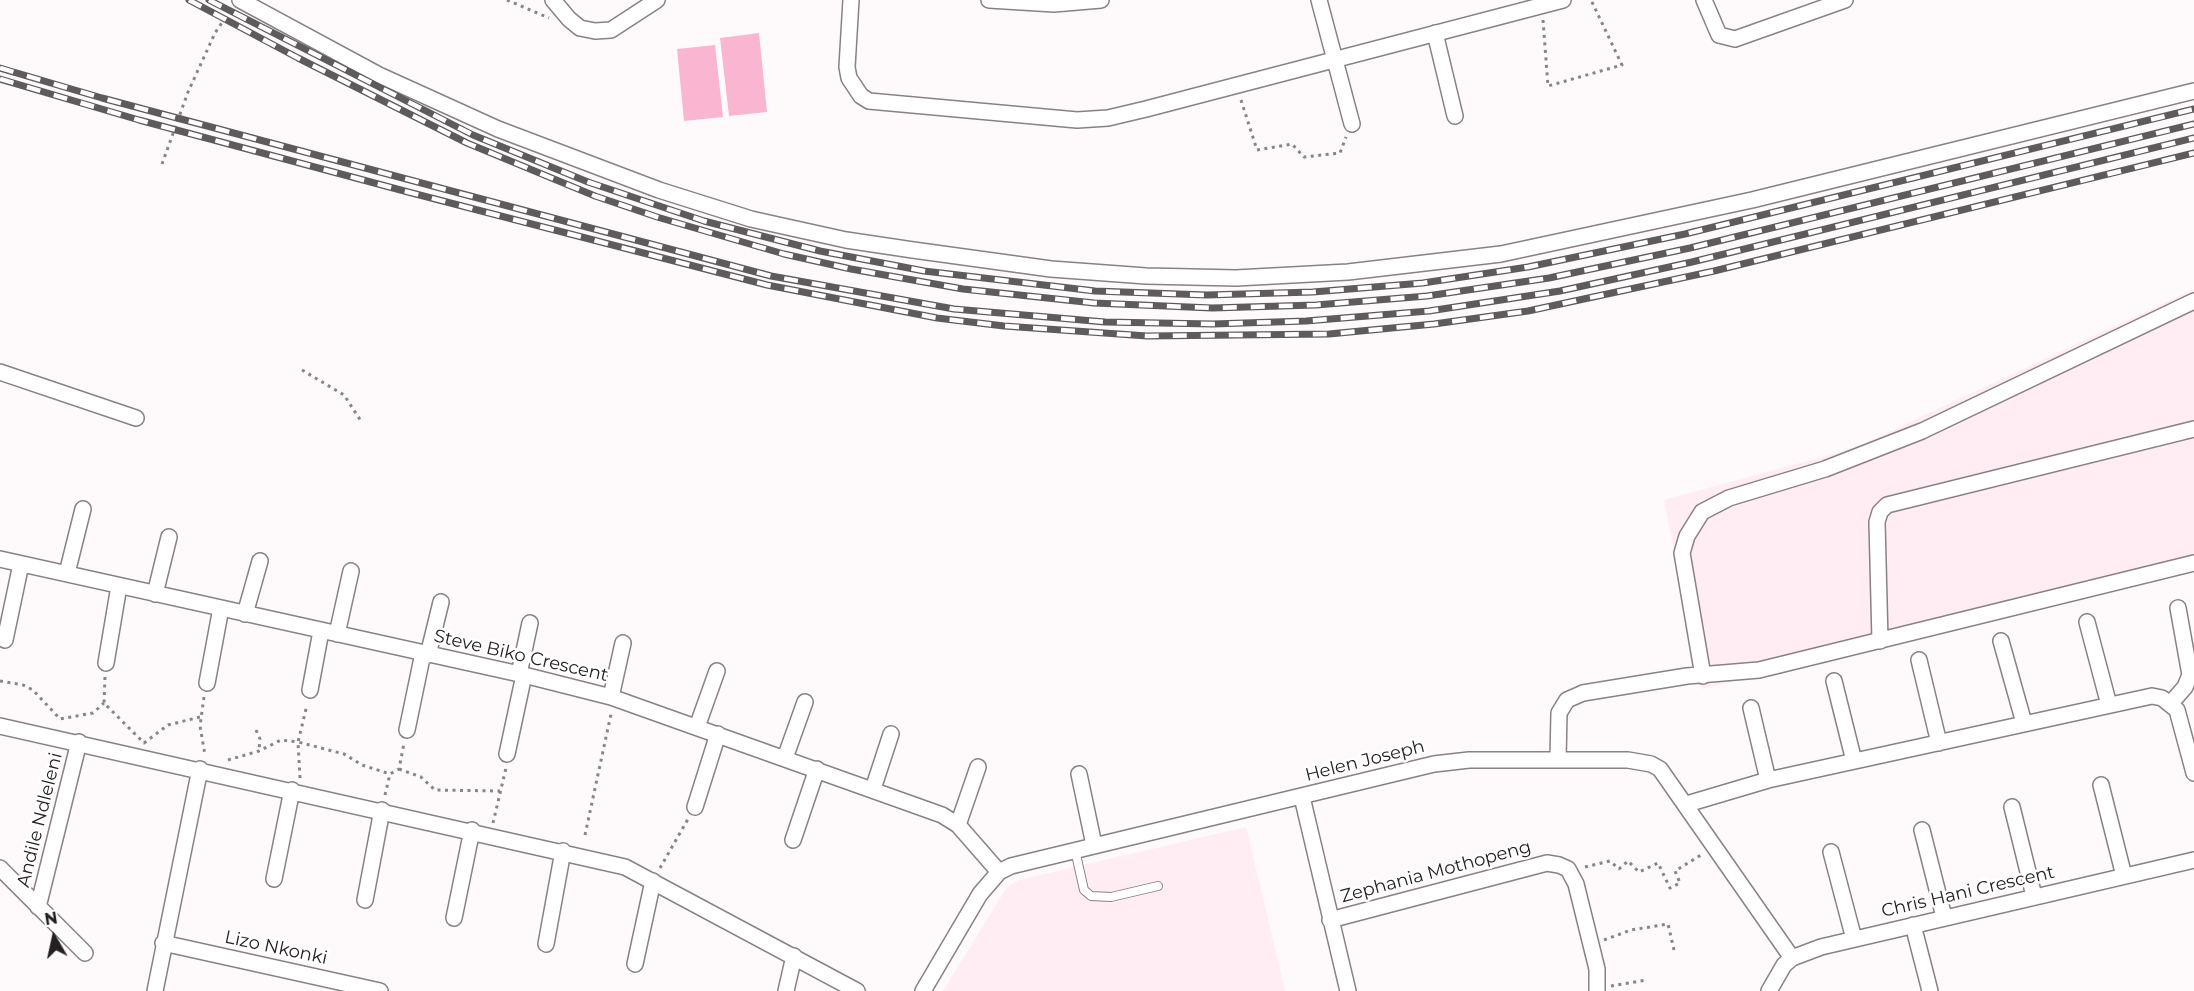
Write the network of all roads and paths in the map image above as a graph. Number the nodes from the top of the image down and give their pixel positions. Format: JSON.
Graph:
{"nodes":[{"id":1,"x":507,"y":0,"type":"edge"},
{"id":2,"x":553,"y":0,"type":"edge"},
{"id":3,"x":657,"y":0,"type":"edge"},
{"id":4,"x":851,"y":0,"type":"edge"},
{"id":5,"x":989,"y":0,"type":"edge"},
{"id":6,"x":1101,"y":0,"type":"edge"},
{"id":7,"x":1319,"y":0,"type":"edge"},
{"id":8,"x":1563,"y":0,"type":"edge"},
{"id":9,"x":1591,"y":0,"type":"edge"},
{"id":10,"x":1704,"y":0,"type":"edge"},
{"id":11,"x":1845,"y":0,"type":"edge"},
{"id":12,"x":237,"y":3,"type":"edge"},
{"id":13,"x":1542,"y":6,"type":"junction"},
{"id":14,"x":569,"y":19,"type":"junction"},
{"id":15,"x":1435,"y":33,"type":"junction"},
{"id":16,"x":1334,"y":58,"type":"junction"},
{"id":17,"x":1236,"y":85,"type":"junction"},
{"id":18,"x":2194,"y":91,"type":"edge"},
{"id":19,"x":1455,"y":116,"type":"dead end"},
{"id":20,"x":1352,"y":124,"type":"joint"},
{"id":21,"x":162,"y":164,"type":"dead end"},
{"id":22,"x":2194,"y":301,"type":"edge"},
{"id":23,"x":302,"y":370,"type":"dead end"},
{"id":24,"x":0,"y":372,"type":"edge"},
{"id":25,"x":136,"y":418,"type":"dead end"},
{"id":26,"x":361,"y":421,"type":"dead end"},
{"id":27,"x":2194,"y":429,"type":"edge"},
{"id":28,"x":83,"y":509,"type":"dead end"},
{"id":29,"x":169,"y":537,"type":"dead end"},
{"id":30,"x":0,"y":559,"type":"edge"},
{"id":31,"x":260,"y":561,"type":"dead end"},
{"id":32,"x":2194,"y":562,"type":"edge"},
{"id":33,"x":21,"y":564,"type":"junction"},
{"id":34,"x":351,"y":571,"type":"dead end"},
{"id":35,"x":67,"y":573,"type":"junction"},
{"id":36,"x":119,"y":586,"type":"junction"},
{"id":37,"x":156,"y":594,"type":"junction"},
{"id":38,"x":441,"y":602,"type":"dead end"},
{"id":39,"x":221,"y":608,"type":"junction"},
{"id":40,"x":2178,"y":608,"type":"dead end"},
{"id":41,"x":245,"y":614,"type":"junction"},
{"id":42,"x":2087,"y":622,"type":"dead end"},
{"id":43,"x":530,"y":623,"type":"dead end"},
{"id":44,"x":321,"y":631,"type":"junction"},
{"id":45,"x":337,"y":634,"type":"junction"},
{"id":46,"x":5,"y":640,"type":"dead end"},
{"id":47,"x":1880,"y":641,"type":"junction"},
{"id":48,"x":2001,"y":641,"type":"dead end"},
{"id":49,"x":623,"y":643,"type":"dead end"},
{"id":50,"x":426,"y":654,"type":"junction"},
{"id":51,"x":1919,"y":660,"type":"dead end"},
{"id":52,"x":106,"y":663,"type":"joint"},
{"id":53,"x":717,"y":671,"type":"dead end"},
{"id":54,"x":521,"y":674,"type":"junction"},
{"id":55,"x":1703,"y":676,"type":"junction"},
{"id":56,"x":0,"y":681,"type":"edge"},
{"id":57,"x":1834,"y":681,"type":"dead end"},
{"id":58,"x":207,"y":683,"type":"joint"},
{"id":59,"x":310,"y":690,"type":"joint"},
{"id":60,"x":611,"y":698,"type":"junction"},
{"id":61,"x":805,"y":702,"type":"dead end"},
{"id":62,"x":104,"y":703,"type":"junction"},
{"id":63,"x":2171,"y":703,"type":"junction"},
{"id":64,"x":2109,"y":705,"type":"junction"},
{"id":65,"x":1751,"y":708,"type":"dead end"},
{"id":66,"x":200,"y":717,"type":"junction"},
{"id":67,"x":2024,"y":723,"type":"junction"},
{"id":68,"x":0,"y":726,"type":"edge"},
{"id":69,"x":697,"y":727,"type":"junction"},
{"id":70,"x":256,"y":730,"type":"dead end"},
{"id":71,"x":407,"y":730,"type":"joint"},
{"id":72,"x":718,"y":734,"type":"junction"},
{"id":73,"x":891,"y":734,"type":"dead end"},
{"id":74,"x":79,"y":742,"type":"junction"},
{"id":75,"x":298,"y":742,"type":"junction"},
{"id":76,"x":1940,"y":743,"type":"junction"},
{"id":77,"x":259,"y":751,"type":"junction"},
{"id":78,"x":507,"y":754,"type":"joint"},
{"id":79,"x":213,"y":757,"type":"dead end"},
{"id":80,"x":785,"y":758,"type":"junction"},
{"id":81,"x":221,"y":759,"type":"dead end"},
{"id":82,"x":1558,"y":759,"type":"junction"},
{"id":83,"x":1854,"y":761,"type":"junction"},
{"id":84,"x":203,"y":762,"type":"junction"},
{"id":85,"x":978,"y":767,"type":"dead end"},
{"id":86,"x":399,"y":769,"type":"junction"},
{"id":87,"x":817,"y":769,"type":"junction"},
{"id":88,"x":2194,"y":772,"type":"edge"},
{"id":89,"x":390,"y":774,"type":"junction"},
{"id":90,"x":1079,"y":774,"type":"dead end"},
{"id":91,"x":1768,"y":780,"type":"junction"},
{"id":92,"x":2101,"y":785,"type":"dead end"},
{"id":93,"x":873,"y":789,"type":"junction"},
{"id":94,"x":292,"y":790,"type":"junction"},
{"id":95,"x":500,"y":791,"type":"junction"},
{"id":96,"x":1302,"y":797,"type":"junction"},
{"id":97,"x":1687,"y":804,"type":"junction"},
{"id":98,"x":695,"y":807,"type":"joint"},
{"id":99,"x":2012,"y":807,"type":"dead end"},
{"id":100,"x":382,"y":810,"type":"junction"},
{"id":101,"x":958,"y":825,"type":"junction"},
{"id":102,"x":472,"y":830,"type":"junction"},
{"id":103,"x":1922,"y":831,"type":"dead end"},
{"id":104,"x":490,"y":834,"type":"junction"},
{"id":105,"x":585,"y":835,"type":"dead end"},
{"id":106,"x":793,"y":840,"type":"dead end"},
{"id":107,"x":1094,"y":845,"type":"junction"},
{"id":108,"x":1714,"y":845,"type":"junction"},
{"id":109,"x":1075,"y":850,"type":"junction"},
{"id":110,"x":563,"y":851,"type":"junction"},
{"id":111,"x":1831,"y":852,"type":"dead end"},
{"id":112,"x":2194,"y":860,"type":"edge"},
{"id":113,"x":0,"y":868,"type":"edge"},
{"id":114,"x":999,"y":872,"type":"junction"},
{"id":115,"x":1574,"y":875,"type":"junction"},
{"id":116,"x":2124,"y":876,"type":"junction"},
{"id":117,"x":274,"y":879,"type":"dead end"},
{"id":118,"x":653,"y":881,"type":"junction"},
{"id":119,"x":1158,"y":886,"type":"dead end"},
{"id":120,"x":2034,"y":896,"type":"junction"},
{"id":121,"x":365,"y":900,"type":"dead end"},
{"id":122,"x":38,"y":906,"type":"junction"},
{"id":123,"x":1944,"y":917,"type":"junction"},
{"id":124,"x":454,"y":918,"type":"dead end"},
{"id":125,"x":1330,"y":920,"type":"junction"},
{"id":126,"x":1913,"y":925,"type":"junction"},
{"id":127,"x":1854,"y":939,"type":"junction"},
{"id":128,"x":163,"y":943,"type":"junction"},
{"id":129,"x":1591,"y":943,"type":"junction"},
{"id":130,"x":546,"y":944,"type":"dead end"},
{"id":131,"x":1674,"y":950,"type":"dead end"},
{"id":132,"x":85,"y":953,"type":"dead end"},
{"id":133,"x":794,"y":956,"type":"junction"},
{"id":134,"x":1792,"y":958,"type":"junction"},
{"id":135,"x":635,"y":964,"type":"dead end"},
{"id":136,"x":310,"y":975,"type":"junction"},
{"id":137,"x":1647,"y":980,"type":"dead end"},
{"id":138,"x":1597,"y":989,"type":"edge"},
{"id":139,"x":155,"y":991,"type":"edge"},
{"id":140,"x":307,"y":991,"type":"edge"},
{"id":141,"x":380,"y":991,"type":"edge"},
{"id":142,"x":786,"y":991,"type":"edge"},
{"id":143,"x":857,"y":991,"type":"edge"},
{"id":144,"x":923,"y":991,"type":"edge"},
{"id":145,"x":1348,"y":991,"type":"edge"},
{"id":146,"x":1769,"y":991,"type":"edge"},
{"id":147,"x":1930,"y":991,"type":"edge"}],
"edges":[{"from":1,"to":14,"type":"path"},
{"from":2,"to":14,"type":"street"},
{"from":3,"to":14,"type":"street"},
{"from":4,"to":17,"type":"street"},
{"from":5,"to":6,"type":"street"},
{"from":7,"to":16,"type":"street"},
{"from":8,"to":13,"type":"street"},
{"from":9,"to":13,"type":"path"},
{"from":10,"to":11,"type":"street"},
{"from":12,"to":18,"type":"street"},
{"from":12,"to":21,"type":"path"},
{"from":13,"to":15,"type":"street"},
{"from":15,"to":16,"type":"street"},
{"from":15,"to":19,"type":"street"},
{"from":16,"to":17,"type":"street"},
{"from":16,"to":20,"type":"street"},
{"from":17,"to":20,"type":"path"},
{"from":22,"to":55,"type":"street"},
{"from":23,"to":26,"type":"path"},
{"from":24,"to":25,"type":"street"},
{"from":27,"to":47,"type":"street"},
{"from":28,"to":35,"type":"street"},
{"from":29,"to":37,"type":"street"},
{"from":30,"to":33,"type":"street","name":"Steve Biko Crescent"},
{"from":31,"to":41,"type":"street"},
{"from":32,"to":47,"type":"street"},
{"from":33,"to":35,"type":"street","name":"Steve Biko Crescent"},
{"from":33,"to":46,"type":"street"},
{"from":34,"to":45,"type":"street"},
{"from":35,"to":36,"type":"street","name":"Steve Biko Crescent"},
{"from":36,"to":37,"type":"street","name":"Steve Biko Crescent"},
{"from":36,"to":52,"type":"street"},
{"from":37,"to":39,"type":"street","name":"Steve Biko Crescent"},
{"from":38,"to":50,"type":"street"},
{"from":39,"to":41,"type":"street","name":"Steve Biko Crescent"},
{"from":39,"to":58,"type":"street"},
{"from":40,"to":63,"type":"street"},
{"from":41,"to":44,"type":"street","name":"Steve Biko Crescent"},
{"from":42,"to":64,"type":"street"},
{"from":43,"to":54,"type":"street"},
{"from":44,"to":45,"type":"street","name":"Steve Biko Crescent"},
{"from":44,"to":59,"type":"street"},
{"from":45,"to":50,"type":"street","name":"Steve Biko Crescent"},
{"from":47,"to":55,"type":"street"},
{"from":48,"to":67,"type":"street"},
{"from":49,"to":60,"type":"street"},
{"from":50,"to":54,"type":"street","name":"Steve Biko Crescent"},
{"from":50,"to":71,"type":"street"},
{"from":51,"to":76,"type":"street"},
{"from":52,"to":62,"type":"path"},
{"from":53,"to":69,"type":"street"},
{"from":54,"to":60,"type":"street","name":"Steve Biko Crescent"},
{"from":54,"to":78,"type":"street"},
{"from":55,"to":82,"type":"street"},
{"from":56,"to":62,"type":"path"},
{"from":57,"to":83,"type":"street"},
{"from":58,"to":66,"type":"path"},
{"from":59,"to":75,"type":"path"},
{"from":60,"to":69,"type":"street","name":"Steve Biko Crescent"},
{"from":60,"to":105,"type":"path"},
{"from":61,"to":80,"type":"street"},
{"from":62,"to":66,"type":"path"},
{"from":63,"to":64,"type":"street"},
{"from":63,"to":88,"type":"street"},
{"from":64,"to":67,"type":"street"},
{"from":65,"to":91,"type":"street"},
{"from":66,"to":84,"type":"path"},
{"from":67,"to":76,"type":"street"},
{"from":68,"to":74,"type":"street"},
{"from":69,"to":72,"type":"street","name":"Steve Biko Crescent"},
{"from":70,"to":77,"type":"path"},
{"from":71,"to":86,"type":"path"},
{"from":72,"to":80,"type":"street","name":"Steve Biko Crescent"},
{"from":72,"to":98,"type":"street"},
{"from":73,"to":93,"type":"street"},
{"from":74,"to":84,"type":"street"},
{"from":74,"to":122,"type":"street","name":"Andile Ndleleni"},
{"from":75,"to":77,"type":"path"},
{"from":75,"to":89,"type":"path"},
{"from":75,"to":94,"type":"path"},
{"from":76,"to":83,"type":"street"},
{"from":77,"to":81,"type":"path"},
{"from":78,"to":95,"type":"path"},
{"from":79,"to":84,"type":"path"},
{"from":80,"to":87,"type":"street","name":"Steve Biko Crescent"},
{"from":82,"to":96,"type":"street","name":"Helen Joseph"},
{"from":82,"to":97,"type":"street","name":"Helen Joseph"},
{"from":83,"to":91,"type":"street"},
{"from":84,"to":94,"type":"street"},
{"from":84,"to":128,"type":"street"},
{"from":85,"to":101,"type":"street"},
{"from":86,"to":89,"type":"path"},
{"from":86,"to":95,"type":"path"},
{"from":87,"to":93,"type":"street","name":"Steve Biko Crescent"},
{"from":87,"to":106,"type":"street"},
{"from":89,"to":100,"type":"path"},
{"from":90,"to":107,"type":"street"},
{"from":91,"to":97,"type":"street"},
{"from":92,"to":116,"type":"street"},
{"from":93,"to":101,"type":"street","name":"Steve Biko Crescent"},
{"from":94,"to":100,"type":"street"},
{"from":94,"to":117,"type":"street"},
{"from":95,"to":104,"type":"path"},
{"from":96,"to":107,"type":"street","name":"Helen Joseph"},
{"from":96,"to":125,"type":"street"},
{"from":97,"to":108,"type":"street","name":"Helen Joseph"},
{"from":98,"to":118,"type":"path"},
{"from":99,"to":120,"type":"street"},
{"from":100,"to":102,"type":"street"},
{"from":100,"to":121,"type":"street"},
{"from":101,"to":114,"type":"street","name":"Steve Biko Crescent"},
{"from":102,"to":104,"type":"street"},
{"from":102,"to":124,"type":"street"},
{"from":103,"to":123,"type":"street"},
{"from":104,"to":110,"type":"street"},
{"from":107,"to":109,"type":"street","name":"Helen Joseph"},
{"from":108,"to":115,"type":"path"},
{"from":108,"to":134,"type":"street","name":"Helen Joseph"},
{"from":109,"to":114,"type":"street","name":"Helen Joseph"},
{"from":109,"to":119,"type":"lane"},
{"from":110,"to":118,"type":"street"},
{"from":110,"to":130,"type":"street"},
{"from":111,"to":127,"type":"street"},
{"from":112,"to":116,"type":"street","name":"Chris Hani Crescent"},
{"from":113,"to":122,"type":"street","name":"Andile Ndleleni"},
{"from":114,"to":144,"type":"street","name":"Helen Joseph"},
{"from":115,"to":125,"type":"street","name":"Zephania Mothopeng"},
{"from":115,"to":129,"type":"street"},
{"from":116,"to":120,"type":"street","name":"Chris Hani Crescent"},
{"from":118,"to":133,"type":"street"},
{"from":118,"to":135,"type":"street"},
{"from":120,"to":123,"type":"street","name":"Chris Hani Crescent"},
{"from":122,"to":132,"type":"street","name":"Andile Ndleleni"},
{"from":123,"to":126,"type":"street","name":"Chris Hani Crescent"},
{"from":125,"to":145,"type":"street"},
{"from":126,"to":127,"type":"street","name":"Chris Hani Crescent"},
{"from":126,"to":147,"type":"street"},
{"from":127,"to":134,"type":"street","name":"Chris Hani Crescent"},
{"from":128,"to":136,"type":"street","name":"Lizo Nkonki"},
{"from":128,"to":139,"type":"street"},
{"from":129,"to":131,"type":"path"},
{"from":129,"to":138,"type":"street"},
{"from":133,"to":142,"type":"street"},
{"from":133,"to":143,"type":"street"},
{"from":134,"to":146,"type":"street"},
{"from":136,"to":140,"type":"street"},
{"from":136,"to":141,"type":"street","name":"Lizo Nkonki"},
{"from":137,"to":138,"type":"path"}]}
